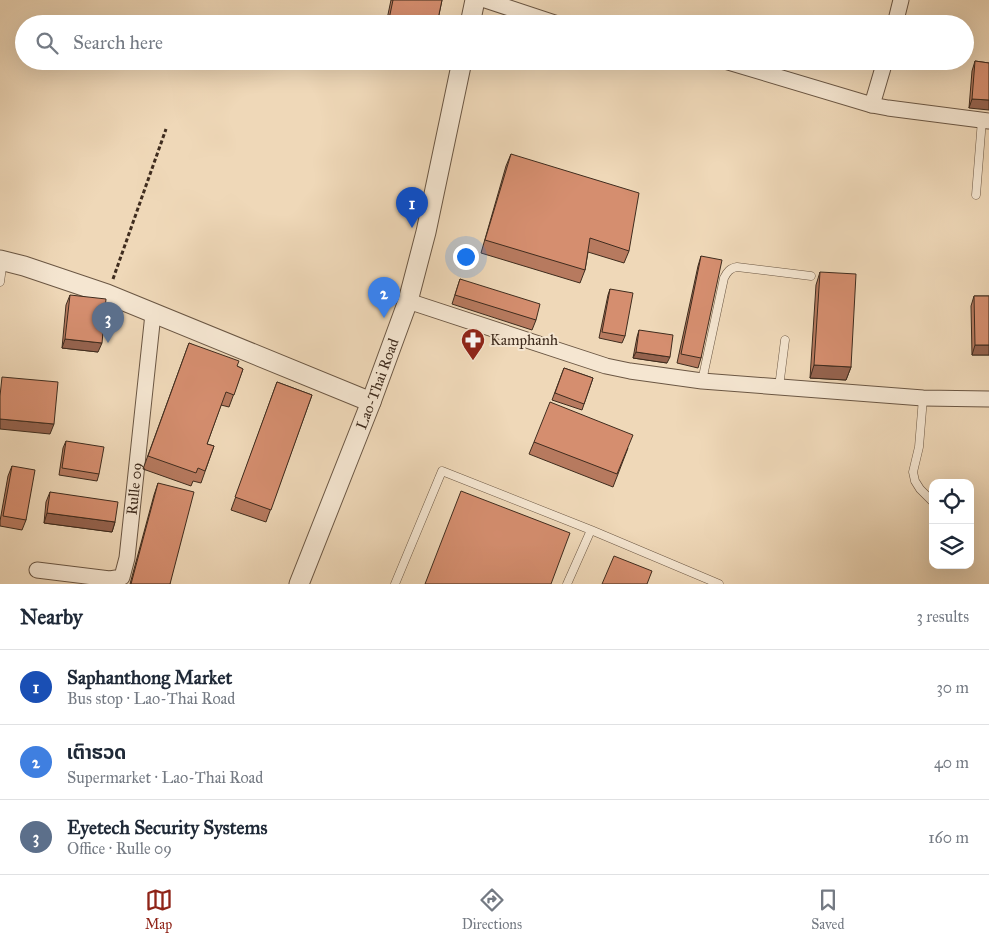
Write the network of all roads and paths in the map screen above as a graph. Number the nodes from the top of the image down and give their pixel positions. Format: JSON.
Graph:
{"nodes":[{"id":1,"x":475,"y":0,"type":"edge"},
{"id":2,"x":485,"y":0,"type":"edge"},
{"id":3,"x":901,"y":0,"type":"edge"},
{"id":4,"x":472,"y":15,"type":"edge"},
{"id":5,"x":531,"y":15,"type":"edge"},
{"id":6,"x":897,"y":15,"type":"edge"},
{"id":7,"x":460,"y":70,"type":"edge"},
{"id":8,"x":755,"y":70,"type":"edge"},
{"id":9,"x":882,"y":70,"type":"edge"},
{"id":10,"x":872,"y":105,"type":"junction"},
{"id":11,"x":985,"y":120,"type":"edge"},
{"id":12,"x":166,"y":129,"type":"dead end"},
{"id":13,"x":976,"y":195,"type":"dead end"},
{"id":14,"x":1,"y":260,"type":"edge"},
{"id":15,"x":811,"y":276,"type":"dead end"},
{"id":16,"x":0,"y":282,"type":"edge"},
{"id":17,"x":107,"y":294,"type":"junction"},
{"id":18,"x":408,"y":301,"type":"junction"},
{"id":19,"x":153,"y":314,"type":"junction"},
{"id":20,"x":784,"y":340,"type":"dead end"},
{"id":21,"x":702,"y":381,"type":"junction"},
{"id":22,"x":779,"y":387,"type":"junction"},
{"id":23,"x":923,"y":398,"type":"junction"},
{"id":24,"x":989,"y":399,"type":"edge"},
{"id":25,"x":371,"y":402,"type":"junction"},
{"id":26,"x":929,"y":498,"type":"edge"},
{"id":27,"x":591,"y":530,"type":"junction"},
{"id":28,"x":37,"y":570,"type":"dead end"},
{"id":29,"x":299,"y":584,"type":"edge"},
{"id":30,"x":396,"y":584,"type":"edge"},
{"id":31,"x":567,"y":584,"type":"edge"},
{"id":32,"x":719,"y":584,"type":"edge"}],
"edges":[{"from":1,"to":4,"type":"street"},
{"from":2,"to":5,"type":"street"},
{"from":3,"to":6,"type":"street"},
{"from":7,"to":18,"type":"street","name":"Lao-Thai Road"},
{"from":8,"to":10,"type":"street"},
{"from":9,"to":10,"type":"street"},
{"from":10,"to":11,"type":"street"},
{"from":11,"to":13,"type":"lane"},
{"from":12,"to":17,"type":"path"},
{"from":14,"to":16,"type":"lane"},
{"from":14,"to":17,"type":"street"},
{"from":15,"to":21,"type":"lane"},
{"from":17,"to":19,"type":"street"},
{"from":18,"to":21,"type":"street"},
{"from":18,"to":25,"type":"street","name":"Lao-Thai Road"},
{"from":19,"to":25,"type":"street"},
{"from":19,"to":28,"type":"street","name":"Rulle 09"},
{"from":20,"to":22,"type":"lane"},
{"from":21,"to":22,"type":"street"},
{"from":22,"to":23,"type":"street"},
{"from":23,"to":24,"type":"street"},
{"from":23,"to":26,"type":"lane"},
{"from":25,"to":29,"type":"street","name":"Lao-Thai Road"},
{"from":27,"to":30,"type":"lane"},
{"from":27,"to":31,"type":"lane"},
{"from":27,"to":32,"type":"lane"}]}
